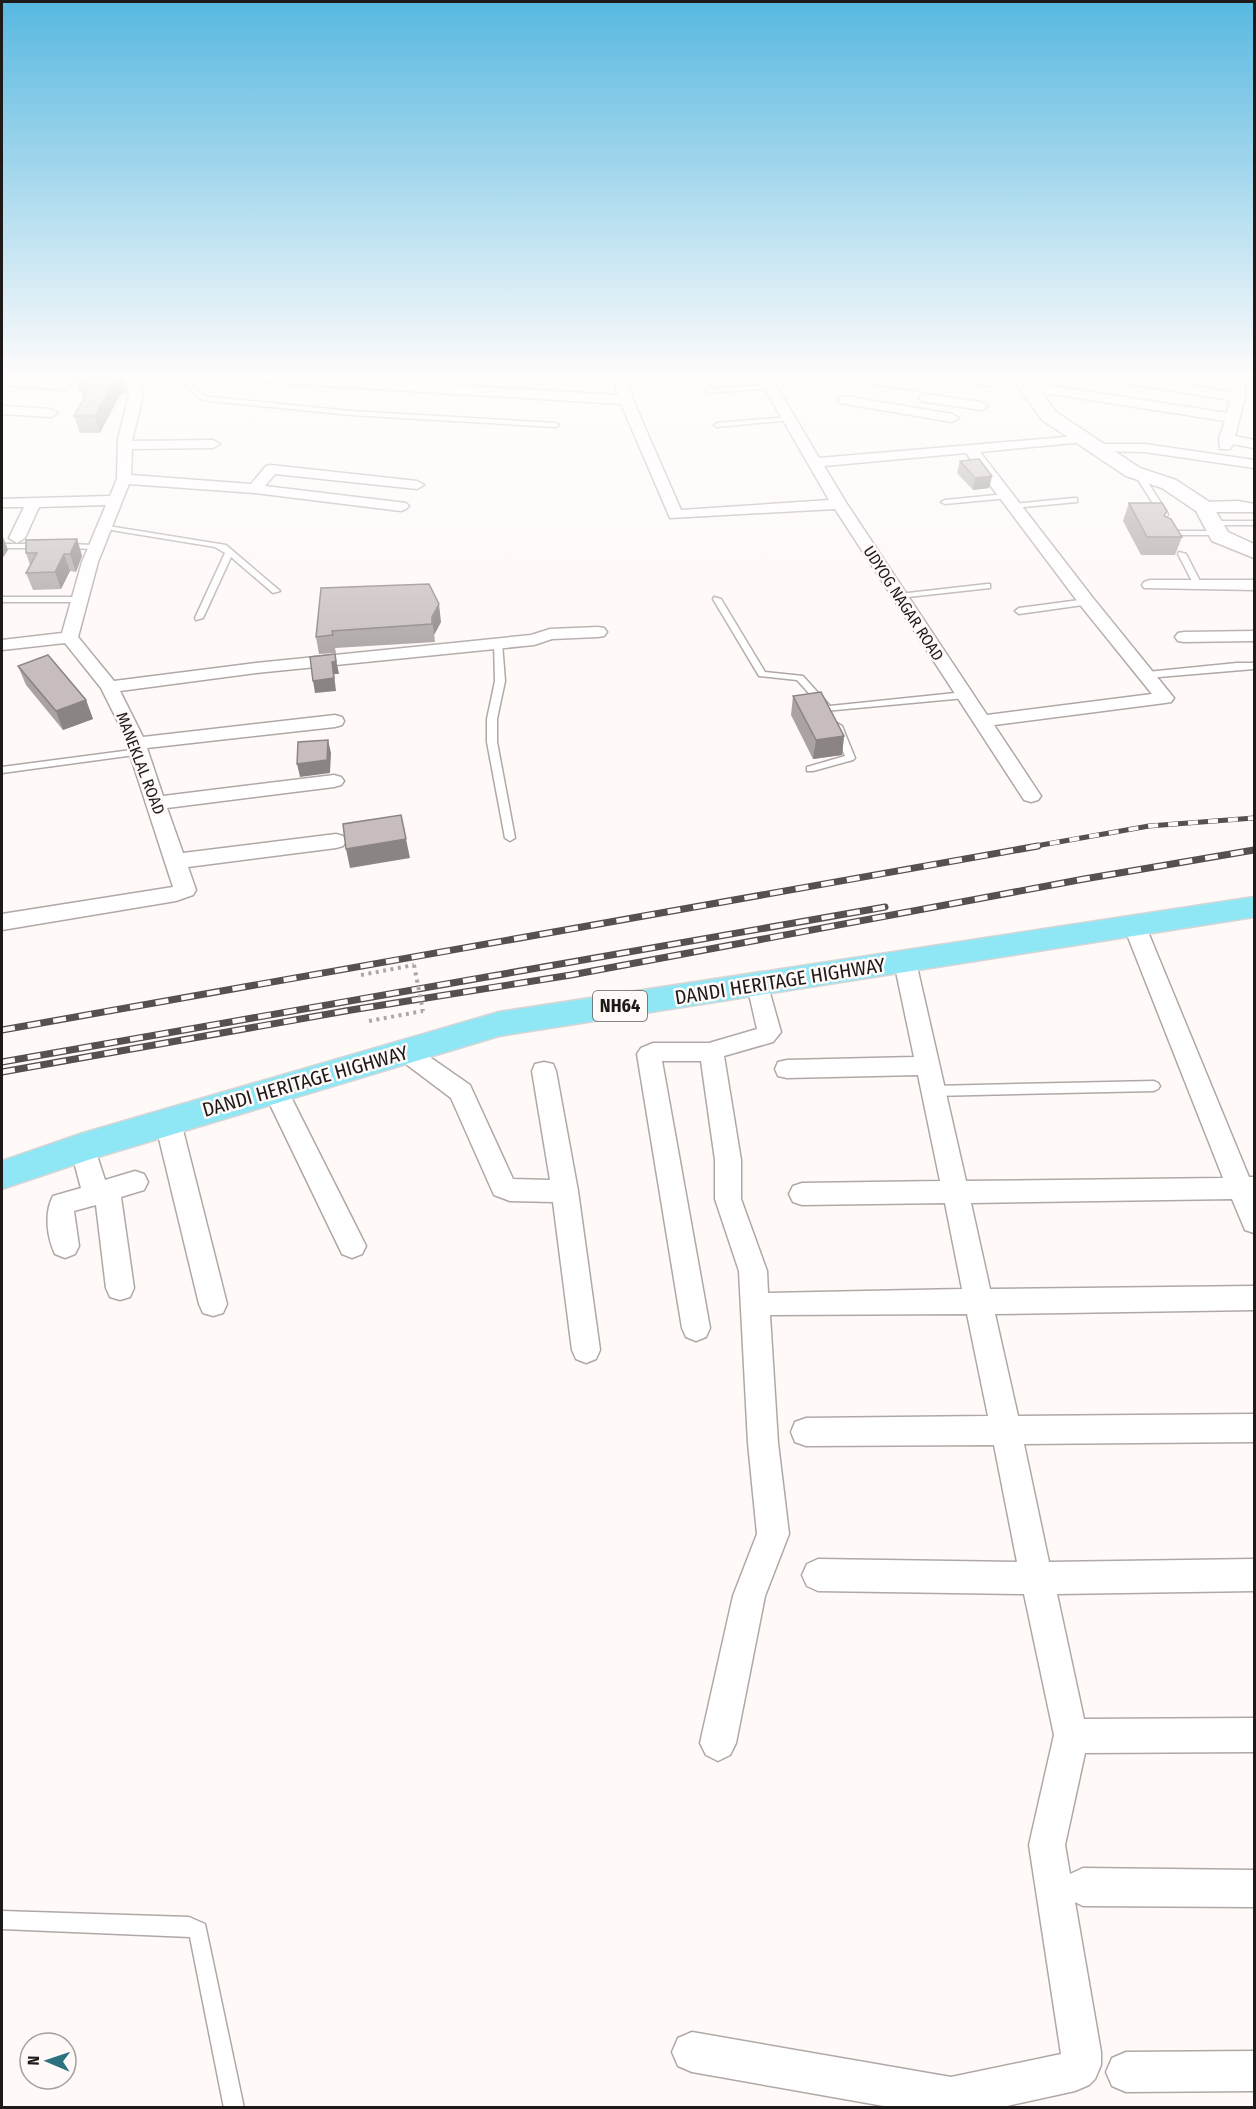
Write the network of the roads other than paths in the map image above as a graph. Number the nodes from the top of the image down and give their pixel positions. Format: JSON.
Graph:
{"nodes":[{"id":1,"x":124,"y":473,"type":"edge"},
{"id":2,"x":267,"y":473,"type":"edge"},
{"id":3,"x":311,"y":473,"type":"edge"},
{"id":4,"x":657,"y":473,"type":"edge"},
{"id":5,"x":821,"y":473,"type":"edge"},
{"id":6,"x":989,"y":473,"type":"edge"},
{"id":7,"x":1138,"y":475,"type":"joint"},
{"id":8,"x":124,"y":479,"type":"junction"},
{"id":9,"x":417,"y":485,"type":"dead end"},
{"id":10,"x":255,"y":489,"type":"junction"},
{"id":11,"x":1241,"y":491,"type":"dead end"},
{"id":12,"x":116,"y":500,"type":"junction"},
{"id":13,"x":1074,"y":500,"type":"dead end"},
{"id":14,"x":1010,"y":501,"type":"junction"},
{"id":15,"x":34,"y":502,"type":"junction"},
{"id":16,"x":945,"y":502,"type":"dead end"},
{"id":17,"x":2,"y":503,"type":"edge"},
{"id":18,"x":839,"y":504,"type":"junction"},
{"id":19,"x":401,"y":506,"type":"dead end"},
{"id":20,"x":1251,"y":508,"type":"edge"},
{"id":21,"x":1164,"y":514,"type":"edge"},
{"id":22,"x":1212,"y":521,"type":"junction"},
{"id":23,"x":1254,"y":523,"type":"edge"},
{"id":24,"x":105,"y":527,"type":"junction"},
{"id":25,"x":1164,"y":533,"type":"edge"},
{"id":26,"x":12,"y":542,"type":"joint"},
{"id":27,"x":96,"y":547,"type":"junction"},
{"id":28,"x":229,"y":552,"type":"junction"},
{"id":29,"x":1254,"y":552,"type":"edge"},
{"id":30,"x":1182,"y":554,"type":"edge"},
{"id":31,"x":1150,"y":585,"type":"dead end"},
{"id":32,"x":1198,"y":585,"type":"junction"},
{"id":33,"x":1254,"y":585,"type":"edge"},
{"id":34,"x":987,"y":586,"type":"dead end"},
{"id":35,"x":276,"y":591,"type":"dead end"},
{"id":36,"x":900,"y":596,"type":"junction"},
{"id":37,"x":80,"y":599,"type":"junction"},
{"id":38,"x":717,"y":599,"type":"dead end"},
{"id":39,"x":2,"y":600,"type":"edge"},
{"id":40,"x":1087,"y":602,"type":"junction"},
{"id":41,"x":1019,"y":611,"type":"dead end"},
{"id":42,"x":199,"y":618,"type":"dead end"},
{"id":43,"x":598,"y":632,"type":"dead end"},
{"id":44,"x":1254,"y":636,"type":"edge"},
{"id":45,"x":69,"y":637,"type":"junction"},
{"id":46,"x":1184,"y":637,"type":"dead end"},
{"id":47,"x":498,"y":643,"type":"junction"},
{"id":48,"x":2,"y":645,"type":"edge"},
{"id":49,"x":1254,"y":666,"type":"edge"},
{"id":50,"x":1147,"y":675,"type":"junction"},
{"id":51,"x":108,"y":687,"type":"junction"},
{"id":52,"x":964,"y":695,"type":"junction"},
{"id":53,"x":828,"y":709,"type":"junction"},
{"id":54,"x":335,"y":721,"type":"dead end"},
{"id":55,"x":981,"y":721,"type":"junction"},
{"id":56,"x":137,"y":748,"type":"junction"},
{"id":57,"x":810,"y":769,"type":"dead end"},
{"id":58,"x":2,"y":770,"type":"edge"},
{"id":59,"x":334,"y":781,"type":"dead end"},
{"id":60,"x":1031,"y":796,"type":"dead end"},
{"id":61,"x":157,"y":803,"type":"junction"},
{"id":62,"x":510,"y":838,"type":"dead end"},
{"id":63,"x":336,"y":841,"type":"dead end"},
{"id":64,"x":177,"y":861,"type":"junction"},
{"id":65,"x":1254,"y":907,"type":"edge"},
{"id":66,"x":2,"y":922,"type":"edge"},
{"id":67,"x":1135,"y":927,"type":"junction"},
{"id":68,"x":904,"y":962,"type":"junction"},
{"id":69,"x":758,"y":985,"type":"junction"},
{"id":70,"x":406,"y":1052,"type":"junction"},
{"id":71,"x":712,"y":1052,"type":"junction"},
{"id":72,"x":787,"y":1069,"type":"dead end"},
{"id":73,"x":544,"y":1071,"type":"dead end"},
{"id":74,"x":931,"y":1078,"type":"junction"},
{"id":75,"x":1154,"y":1086,"type":"dead end"},
{"id":76,"x":275,"y":1090,"type":"junction"},
{"id":77,"x":168,"y":1122,"type":"junction"},
{"id":78,"x":83,"y":1147,"type":"junction"},
{"id":79,"x":2,"y":1175,"type":"edge"},
{"id":80,"x":135,"y":1182,"type":"dead end"},
{"id":81,"x":1248,"y":1188,"type":"edge"},
{"id":82,"x":101,"y":1191,"type":"junction"},
{"id":83,"x":565,"y":1191,"type":"junction"},
{"id":84,"x":956,"y":1193,"type":"junction"},
{"id":85,"x":802,"y":1194,"type":"dead end"},
{"id":86,"x":1254,"y":1222,"type":"edge"},
{"id":87,"x":65,"y":1246,"type":"dead end"},
{"id":88,"x":352,"y":1246,"type":"dead end"},
{"id":89,"x":120,"y":1288,"type":"dead end"},
{"id":90,"x":1254,"y":1298,"type":"edge"},
{"id":91,"x":977,"y":1302,"type":"junction"},
{"id":92,"x":213,"y":1304,"type":"dead end"},
{"id":93,"x":772,"y":1304,"type":"dead end"},
{"id":94,"x":696,"y":1328,"type":"dead end"},
{"id":95,"x":586,"y":1350,"type":"dead end"},
{"id":96,"x":1254,"y":1428,"type":"edge"},
{"id":97,"x":1005,"y":1430,"type":"junction"},
{"id":98,"x":806,"y":1432,"type":"dead end"},
{"id":99,"x":818,"y":1575,"type":"dead end"},
{"id":100,"x":1254,"y":1575,"type":"edge"},
{"id":101,"x":1036,"y":1578,"type":"junction"},
{"id":102,"x":1072,"y":1734,"type":"junction"},
{"id":103,"x":1254,"y":1735,"type":"edge"},
{"id":104,"x":718,"y":1743,"type":"dead end"},
{"id":105,"x":1083,"y":1887,"type":"dead end"},
{"id":106,"x":1254,"y":1889,"type":"edge"},
{"id":107,"x":2,"y":1920,"type":"edge"},
{"id":108,"x":692,"y":2052,"type":"dead end"},
{"id":109,"x":1254,"y":2071,"type":"edge"},
{"id":110,"x":1126,"y":2072,"type":"dead end"},
{"id":111,"x":234,"y":2108,"type":"edge"}],
"edges":[{"from":1,"to":8,"type":"street"},
{"from":2,"to":10,"type":"street"},
{"from":3,"to":9,"type":"street"},
{"from":4,"to":18,"type":"street"},
{"from":5,"to":18,"type":"street","name":"UDYOG NAGAR ROAD"},
{"from":6,"to":14,"type":"street"},
{"from":7,"to":21,"type":"lane"},
{"from":7,"to":22,"type":"main road"},
{"from":8,"to":10,"type":"street"},
{"from":8,"to":12,"type":"street"},
{"from":10,"to":19,"type":"street"},
{"from":11,"to":20,"type":"street"},
{"from":12,"to":15,"type":"street"},
{"from":12,"to":24,"type":"street"},
{"from":13,"to":14,"type":"lane"},
{"from":14,"to":16,"type":"lane"},
{"from":14,"to":40,"type":"street"},
{"from":15,"to":17,"type":"street"},
{"from":15,"to":26,"type":"street"},
{"from":18,"to":36,"type":"street","name":"UDYOG NAGAR ROAD"},
{"from":20,"to":22,"type":"street"},
{"from":22,"to":23,"type":"lane"},
{"from":22,"to":25,"type":"lane"},
{"from":22,"to":29,"type":"main road"},
{"from":24,"to":27,"type":"street"},
{"from":24,"to":28,"type":"lane"},
{"from":26,"to":27,"type":"lane"},
{"from":27,"to":37,"type":"street"},
{"from":28,"to":35,"type":"lane"},
{"from":28,"to":42,"type":"lane"},
{"from":30,"to":32,"type":"lane"},
{"from":31,"to":32,"type":"street"},
{"from":32,"to":33,"type":"street"},
{"from":34,"to":36,"type":"lane"},
{"from":36,"to":52,"type":"street","name":"UDYOG NAGAR ROAD"},
{"from":37,"to":39,"type":"lane"},
{"from":37,"to":45,"type":"street"},
{"from":38,"to":53,"type":"lane"},
{"from":40,"to":41,"type":"lane"},
{"from":40,"to":50,"type":"street"},
{"from":43,"to":47,"type":"street"},
{"from":44,"to":46,"type":"street"},
{"from":45,"to":48,"type":"street"},
{"from":45,"to":51,"type":"street","name":"MANEKLAL ROAD"},
{"from":47,"to":51,"type":"street"},
{"from":47,"to":62,"type":"lane"},
{"from":49,"to":50,"type":"lane"},
{"from":50,"to":55,"type":"street"},
{"from":51,"to":56,"type":"street","name":"MANEKLAL ROAD"},
{"from":52,"to":53,"type":"lane"},
{"from":52,"to":55,"type":"street","name":"UDYOG NAGAR ROAD"},
{"from":53,"to":57,"type":"lane"},
{"from":54,"to":56,"type":"street"},
{"from":55,"to":60,"type":"street","name":"UDYOG NAGAR ROAD"},
{"from":56,"to":58,"type":"lane"},
{"from":56,"to":61,"type":"street","name":"MANEKLAL ROAD"},
{"from":59,"to":61,"type":"street"},
{"from":61,"to":64,"type":"street","name":"MANEKLAL ROAD"},
{"from":63,"to":64,"type":"street"},
{"from":64,"to":66,"type":"street","name":"MANEKLAL ROAD"},
{"from":65,"to":67,"type":"highway","name":"DANDI HERITAGE HIGHWAY","number":"NH64"},
{"from":67,"to":68,"type":"highway","name":"DANDI HERITAGE HIGHWAY","number":"NH64"},
{"from":67,"to":81,"type":"street"},
{"from":68,"to":69,"type":"highway","name":"DANDI HERITAGE HIGHWAY","number":"NH64"},
{"from":68,"to":74,"type":"street"},
{"from":69,"to":70,"type":"highway","name":"DANDI HERITAGE HIGHWAY","number":"NH64"},
{"from":69,"to":71,"type":"street"},
{"from":70,"to":76,"type":"highway","name":"DANDI HERITAGE HIGHWAY","number":"NH64"},
{"from":70,"to":83,"type":"street"},
{"from":71,"to":94,"type":"street"},
{"from":71,"to":104,"type":"street"},
{"from":72,"to":74,"type":"street"},
{"from":73,"to":83,"type":"street"},
{"from":74,"to":75,"type":"lane"},
{"from":74,"to":84,"type":"street"},
{"from":76,"to":77,"type":"highway","name":"DANDI HERITAGE HIGHWAY","number":"NH64"},
{"from":76,"to":88,"type":"street"},
{"from":77,"to":78,"type":"highway","name":"DANDI HERITAGE HIGHWAY","number":"NH64"},
{"from":77,"to":92,"type":"street"},
{"from":78,"to":79,"type":"highway","name":"DANDI HERITAGE HIGHWAY","number":"NH64"},
{"from":78,"to":82,"type":"street"},
{"from":80,"to":82,"type":"street"},
{"from":81,"to":84,"type":"street"},
{"from":81,"to":86,"type":"street"},
{"from":82,"to":87,"type":"street"},
{"from":82,"to":89,"type":"street"},
{"from":83,"to":95,"type":"street"},
{"from":84,"to":85,"type":"street"},
{"from":84,"to":91,"type":"street"},
{"from":90,"to":91,"type":"street"},
{"from":91,"to":93,"type":"street"},
{"from":91,"to":97,"type":"street"},
{"from":96,"to":97,"type":"street"},
{"from":97,"to":98,"type":"street"},
{"from":97,"to":101,"type":"street"},
{"from":99,"to":101,"type":"street"},
{"from":100,"to":101,"type":"street"},
{"from":101,"to":102,"type":"street"},
{"from":102,"to":103,"type":"street"},
{"from":102,"to":108,"type":"street"},
{"from":105,"to":106,"type":"street"},
{"from":107,"to":111,"type":"lane"},
{"from":109,"to":110,"type":"street"}]}
